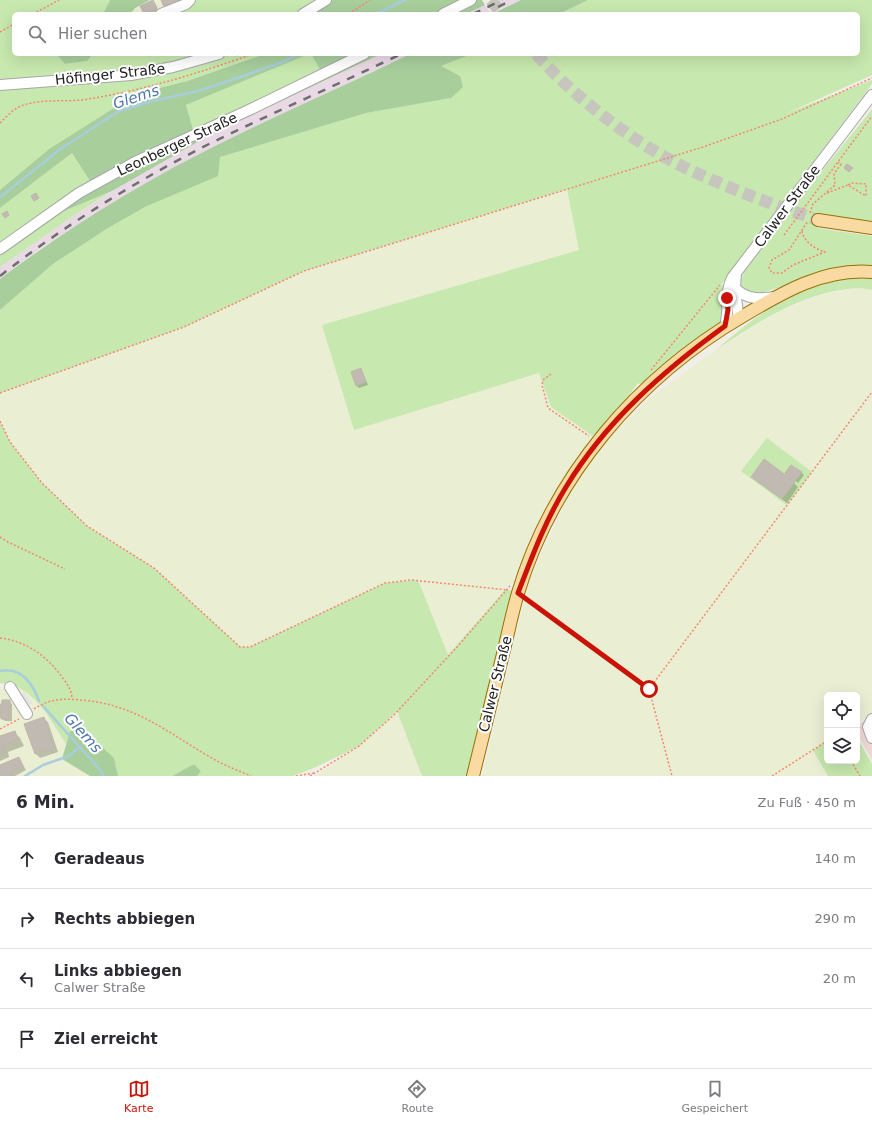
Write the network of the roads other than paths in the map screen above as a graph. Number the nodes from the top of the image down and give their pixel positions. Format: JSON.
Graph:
{"nodes":[{"id":1,"x":190,"y":0,"type":"edge"},
{"id":2,"x":326,"y":0,"type":"edge"},
{"id":3,"x":471,"y":0,"type":"edge"},
{"id":4,"x":166,"y":12,"type":"edge"},
{"id":5,"x":306,"y":12,"type":"edge"},
{"id":6,"x":448,"y":12,"type":"edge"},
{"id":7,"x":212,"y":56,"type":"edge"},
{"id":8,"x":360,"y":56,"type":"edge"},
{"id":9,"x":0,"y":85,"type":"edge"},
{"id":10,"x":872,"y":95,"type":"edge"},
{"id":11,"x":818,"y":220,"type":"tunnel mouth"},
{"id":12,"x":872,"y":228,"type":"edge"},
{"id":13,"x":0,"y":249,"type":"edge"},
{"id":14,"x":872,"y":272,"type":"edge"},
{"id":15,"x":736,"y":273,"type":"junction"},
{"id":16,"x":736,"y":288,"type":"junction"},
{"id":17,"x":775,"y":297,"type":"junction"},
{"id":18,"x":736,"y":320,"type":"junction"},
{"id":19,"x":725,"y":326,"type":"junction"},
{"id":20,"x":10,"y":687,"type":"dead end"},
{"id":21,"x":27,"y":714,"type":"dead end"},
{"id":22,"x":872,"y":719,"type":"edge"},
{"id":23,"x":872,"y":738,"type":"edge"},
{"id":24,"x":473,"y":776,"type":"edge"}],
"edges":[{"from":1,"to":4,"type":"street"},
{"from":2,"to":5,"type":"street"},
{"from":3,"to":6,"type":"street"},
{"from":7,"to":9,"type":"street","name":"Höfinger Straße"},
{"from":8,"to":13,"type":"street","name":"Leonberger Straße"},
{"from":10,"to":15,"type":"street","name":"Calwer Straße"},
{"from":11,"to":12,"type":"main road"},
{"from":14,"to":17,"type":"main road","name":"Calwer Straße"},
{"from":15,"to":16,"type":"street"},
{"from":15,"to":19,"type":"street","name":"Calwer Straße"},
{"from":16,"to":17,"type":"street"},
{"from":16,"to":18,"type":"street"},
{"from":17,"to":18,"type":"main road","name":"Calwer Straße"},
{"from":18,"to":19,"type":"main road","name":"Calwer Straße"},
{"from":19,"to":24,"type":"main road","name":"Calwer Straße"},
{"from":20,"to":21,"type":"street"},
{"from":22,"to":23,"type":"street"}]}
